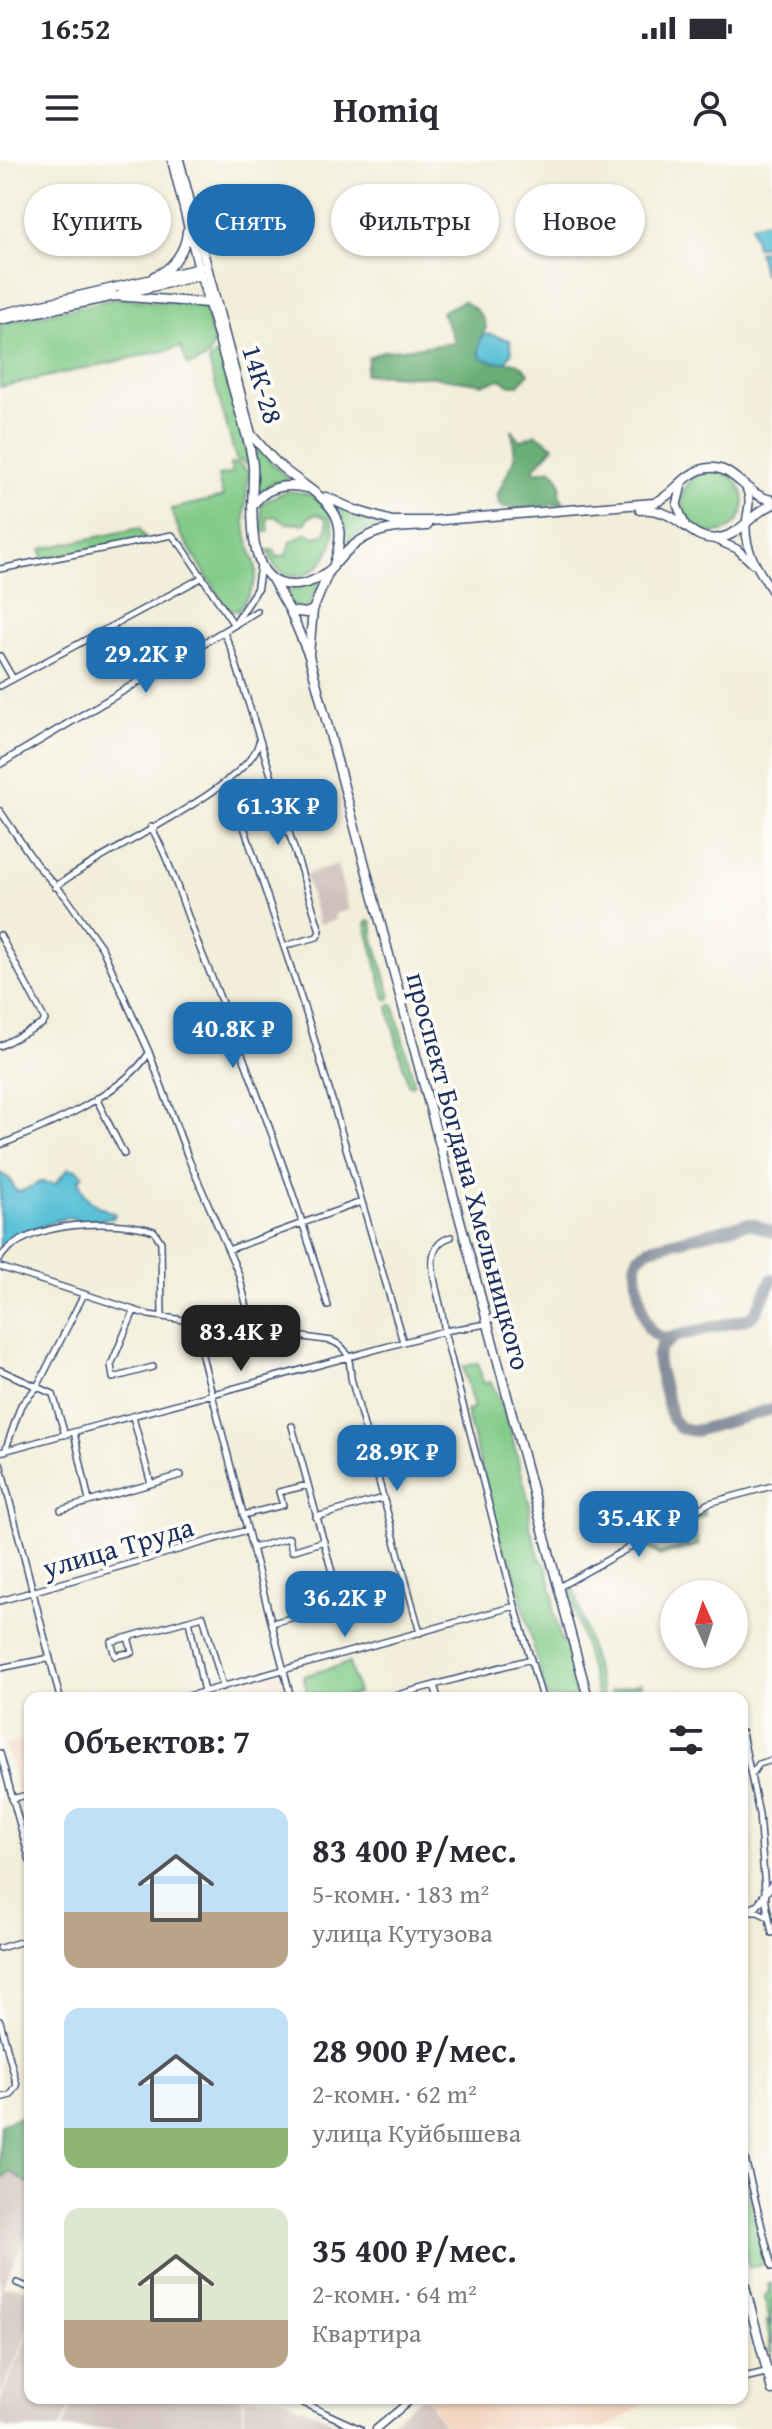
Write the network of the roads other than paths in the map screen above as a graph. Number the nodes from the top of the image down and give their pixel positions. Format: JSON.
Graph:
{"nodes":[{"id":1,"x":172,"y":160,"type":"edge"},
{"id":2,"x":179,"y":160,"type":"edge"},
{"id":3,"x":187,"y":223,"type":"joint"},
{"id":4,"x":196,"y":256,"type":"edge"},
{"id":5,"x":210,"y":270,"type":"junction"},
{"id":6,"x":200,"y":272,"type":"junction"},
{"id":7,"x":117,"y":292,"type":"junction"},
{"id":8,"x":208,"y":303,"type":"junction"},
{"id":9,"x":0,"y":317,"type":"edge"},
{"id":10,"x":682,"y":485,"type":"junction"},
{"id":11,"x":746,"y":488,"type":"junction"},
{"id":12,"x":316,"y":492,"type":"junction"},
{"id":13,"x":772,"y":502,"type":"edge"},
{"id":14,"x":252,"y":508,"type":"junction"},
{"id":15,"x":685,"y":524,"type":"junction"},
{"id":16,"x":745,"y":524,"type":"junction"},
{"id":17,"x":714,"y":539,"type":"junction"},
{"id":18,"x":261,"y":562,"type":"junction"},
{"id":19,"x":755,"y":565,"type":"junction"},
{"id":20,"x":0,"y":569,"type":"edge"},
{"id":21,"x":331,"y":569,"type":"junction"},
{"id":22,"x":203,"y":577,"type":"junction"},
{"id":23,"x":274,"y":583,"type":"junction"},
{"id":24,"x":257,"y":589,"type":"junction"},
{"id":25,"x":772,"y":591,"type":"edge"},
{"id":26,"x":313,"y":610,"type":"junction"},
{"id":27,"x":257,"y":611,"type":"dead end"},
{"id":28,"x":290,"y":611,"type":"junction"},
{"id":29,"x":234,"y":625,"type":"junction"},
{"id":30,"x":224,"y":633,"type":"junction"},
{"id":31,"x":0,"y":656,"type":"edge"},
{"id":32,"x":309,"y":656,"type":"junction"},
{"id":33,"x":13,"y":679,"type":"junction"},
{"id":34,"x":0,"y":686,"type":"edge"},
{"id":35,"x":260,"y":741,"type":"junction"},
{"id":36,"x":0,"y":764,"type":"edge"},
{"id":37,"x":228,"y":779,"type":"junction"},
{"id":38,"x":0,"y":811,"type":"edge"},
{"id":39,"x":151,"y":827,"type":"junction"},
{"id":40,"x":55,"y":887,"type":"junction"},
{"id":41,"x":0,"y":935,"type":"edge"},
{"id":42,"x":284,"y":946,"type":"junction"},
{"id":43,"x":1,"y":1044,"type":"edge"},
{"id":44,"x":149,"y":1052,"type":"junction"},
{"id":45,"x":96,"y":1098,"type":"junction"},
{"id":46,"x":0,"y":1145,"type":"edge"},
{"id":47,"x":124,"y":1154,"type":"dead end"},
{"id":48,"x":361,"y":1202,"type":"junction"},
{"id":49,"x":304,"y":1221,"type":"junction"},
{"id":50,"x":451,"y":1237,"type":"dead end"},
{"id":51,"x":228,"y":1250,"type":"junction"},
{"id":52,"x":0,"y":1258,"type":"edge"},
{"id":53,"x":0,"y":1267,"type":"edge"},
{"id":54,"x":84,"y":1294,"type":"junction"},
{"id":55,"x":328,"y":1306,"type":"dead end"},
{"id":56,"x":134,"y":1311,"type":"junction"},
{"id":57,"x":162,"y":1317,"type":"junction"},
{"id":58,"x":193,"y":1321,"type":"junction"},
{"id":59,"x":488,"y":1324,"type":"junction"},
{"id":60,"x":248,"y":1329,"type":"junction"},
{"id":61,"x":444,"y":1331,"type":"junction"},
{"id":62,"x":403,"y":1342,"type":"junction"},
{"id":63,"x":349,"y":1357,"type":"junction"},
{"id":64,"x":153,"y":1367,"type":"dead end"},
{"id":65,"x":0,"y":1370,"type":"edge"},
{"id":66,"x":37,"y":1387,"type":"junction"},
{"id":67,"x":211,"y":1396,"type":"junction"},
{"id":68,"x":133,"y":1417,"type":"junction"},
{"id":69,"x":292,"y":1426,"type":"dead end"},
{"id":70,"x":74,"y":1432,"type":"junction"},
{"id":71,"x":65,"y":1435,"type":"junction"},
{"id":72,"x":2,"y":1451,"type":"edge"},
{"id":73,"x":0,"y":1463,"type":"edge"},
{"id":74,"x":181,"y":1475,"type":"dead end"},
{"id":75,"x":151,"y":1484,"type":"junction"},
{"id":76,"x":308,"y":1485,"type":"junction"},
{"id":77,"x":770,"y":1487,"type":"edge"},
{"id":78,"x":772,"y":1497,"type":"edge"},
{"id":79,"x":383,"y":1498,"type":"junction"},
{"id":80,"x":89,"y":1502,"type":"junction"},
{"id":81,"x":61,"y":1510,"type":"dead end"},
{"id":82,"x":243,"y":1515,"type":"junction"},
{"id":83,"x":316,"y":1517,"type":"junction"},
{"id":84,"x":247,"y":1530,"type":"junction"},
{"id":85,"x":324,"y":1541,"type":"junction"},
{"id":86,"x":252,"y":1548,"type":"junction"},
{"id":87,"x":558,"y":1588,"type":"junction"},
{"id":88,"x":33,"y":1593,"type":"junction"},
{"id":89,"x":0,"y":1601,"type":"edge"},
{"id":90,"x":515,"y":1606,"type":"junction"},
{"id":91,"x":189,"y":1621,"type":"junction"},
{"id":92,"x":272,"y":1623,"type":"junction"},
{"id":93,"x":420,"y":1633,"type":"junction"},
{"id":94,"x":128,"y":1637,"type":"junction"},
{"id":95,"x":50,"y":1658,"type":"junction"},
{"id":96,"x":531,"y":1659,"type":"junction"},
{"id":97,"x":0,"y":1668,"type":"edge"},
{"id":98,"x":284,"y":1671,"type":"junction"},
{"id":99,"x":434,"y":1685,"type":"junction"},
{"id":100,"x":223,"y":1687,"type":"junction"},
{"id":101,"x":58,"y":1692,"type":"edge"},
{"id":102,"x":204,"y":1692,"type":"joint"},
{"id":103,"x":289,"y":1692,"type":"edge"},
{"id":104,"x":408,"y":1692,"type":"edge"},
{"id":105,"x":436,"y":1692,"type":"edge"},
{"id":106,"x":540,"y":1692,"type":"edge"},
{"id":107,"x":586,"y":1692,"type":"edge"},
{"id":108,"x":0,"y":1753,"type":"edge"},
{"id":109,"x":748,"y":1758,"type":"edge"},
{"id":110,"x":772,"y":1760,"type":"edge"},
{"id":111,"x":2,"y":1772,"type":"edge"},
{"id":112,"x":752,"y":1775,"type":"junction"},
{"id":113,"x":24,"y":1796,"type":"edge"},
{"id":114,"x":12,"y":1799,"type":"junction"},
{"id":115,"x":24,"y":1840,"type":"edge"},
{"id":116,"x":764,"y":1857,"type":"junction"},
{"id":117,"x":772,"y":1864,"type":"edge"},
{"id":118,"x":765,"y":1872,"type":"junction"},
{"id":119,"x":772,"y":1877,"type":"edge"},
{"id":120,"x":772,"y":1884,"type":"edge"},
{"id":121,"x":767,"y":1892,"type":"junction"},
{"id":122,"x":757,"y":1906,"type":"junction"},
{"id":123,"x":748,"y":1910,"type":"edge"},
{"id":124,"x":748,"y":1912,"type":"edge"},
{"id":125,"x":768,"y":1915,"type":"junction"},
{"id":126,"x":771,"y":1929,"type":"edge"},
{"id":127,"x":24,"y":1941,"type":"edge"},
{"id":128,"x":0,"y":1948,"type":"edge"},
{"id":129,"x":0,"y":2023,"type":"edge"},
{"id":130,"x":0,"y":2098,"type":"edge"},
{"id":131,"x":748,"y":2171,"type":"edge"},
{"id":132,"x":772,"y":2267,"type":"edge"},
{"id":133,"x":17,"y":2283,"type":"dead end"},
{"id":134,"x":24,"y":2286,"type":"edge"},
{"id":135,"x":748,"y":2296,"type":"edge"},
{"id":136,"x":748,"y":2313,"type":"edge"},
{"id":137,"x":770,"y":2371,"type":"edge"},
{"id":138,"x":748,"y":2376,"type":"edge"},
{"id":139,"x":772,"y":2390,"type":"edge"},
{"id":140,"x":305,"y":2404,"type":"edge"},
{"id":141,"x":406,"y":2404,"type":"edge"},
{"id":142,"x":360,"y":2429,"type":"edge"},
{"id":143,"x":376,"y":2429,"type":"edge"}],
"edges":[{"from":1,"to":3,"type":"main road","name":"14К-28"},
{"from":2,"to":5,"type":"main road","name":"14К-28"},
{"from":3,"to":7,"type":"main road"},
{"from":4,"to":6,"type":"main road","name":"14К-28"},
{"from":5,"to":6,"type":"main road"},
{"from":5,"to":12,"type":"main road","name":"14К-28"},
{"from":6,"to":7,"type":"main road"},
{"from":6,"to":8,"type":"main road","name":"14К-28"},
{"from":7,"to":8,"type":"main road"},
{"from":7,"to":9,"type":"main road"},
{"from":8,"to":14,"type":"main road","name":"14К-28"},
{"from":10,"to":11,"type":"main road"},
{"from":10,"to":12,"type":"main road"},
{"from":10,"to":15,"type":"main road"},
{"from":11,"to":13,"type":"main road"},
{"from":11,"to":16,"type":"main road"},
{"from":12,"to":14,"type":"main road"},
{"from":12,"to":21,"type":"main road"},
{"from":13,"to":16,"type":"main road"},
{"from":14,"to":18,"type":"main road"},
{"from":15,"to":17,"type":"main road"},
{"from":15,"to":21,"type":"main road"},
{"from":16,"to":17,"type":"main road"},
{"from":16,"to":19,"type":"main road"},
{"from":17,"to":19,"type":"main road"},
{"from":18,"to":23,"type":"main road"},
{"from":18,"to":24,"type":"street"},
{"from":19,"to":25,"type":"main road"},
{"from":20,"to":22,"type":"street"},
{"from":21,"to":23,"type":"main road"},
{"from":21,"to":26,"type":"main road","name":"проспект Богдана Хмельницкого"},
{"from":22,"to":29,"type":"street"},
{"from":22,"to":33,"type":"street"},
{"from":23,"to":24,"type":"street"},
{"from":23,"to":28,"type":"main road","name":"проспект Богдана Хмельницкого"},
{"from":24,"to":29,"type":"street"},
{"from":26,"to":28,"type":"main road"},
{"from":26,"to":32,"type":"main road","name":"проспект Богдана Хмельницкого"},
{"from":27,"to":29,"type":"street"},
{"from":28,"to":32,"type":"main road","name":"проспект Богдана Хмельницкого"},
{"from":29,"to":30,"type":"street"},
{"from":30,"to":35,"type":"street"},
{"from":30,"to":36,"type":"street"},
{"from":31,"to":33,"type":"street"},
{"from":32,"to":59,"type":"main road","name":"проспект Богдана Хмельницкого"},
{"from":33,"to":34,"type":"street"},
{"from":35,"to":37,"type":"street"},
{"from":35,"to":42,"type":"street"},
{"from":37,"to":39,"type":"street"},
{"from":37,"to":42,"type":"street"},
{"from":38,"to":40,"type":"street"},
{"from":39,"to":40,"type":"street"},
{"from":39,"to":49,"type":"street"},
{"from":40,"to":44,"type":"street"},
{"from":41,"to":43,"type":"street"},
{"from":42,"to":48,"type":"street"},
{"from":44,"to":45,"type":"street"},
{"from":44,"to":51,"type":"street"},
{"from":45,"to":46,"type":"street"},
{"from":45,"to":47,"type":"street"},
{"from":48,"to":49,"type":"street"},
{"from":48,"to":62,"type":"street"},
{"from":49,"to":51,"type":"street"},
{"from":49,"to":55,"type":"street"},
{"from":50,"to":61,"type":"street"},
{"from":51,"to":60,"type":"street"},
{"from":52,"to":57,"type":"street"},
{"from":53,"to":54,"type":"street"},
{"from":54,"to":56,"type":"street"},
{"from":54,"to":66,"type":"street"},
{"from":56,"to":57,"type":"street"},
{"from":56,"to":64,"type":"street"},
{"from":57,"to":58,"type":"street"},
{"from":58,"to":60,"type":"street"},
{"from":58,"to":67,"type":"street"},
{"from":59,"to":61,"type":"street"},
{"from":59,"to":87,"type":"main road","name":"проспект Богдана Хмельницкого"},
{"from":60,"to":63,"type":"street"},
{"from":61,"to":62,"type":"street"},
{"from":61,"to":90,"type":"street"},
{"from":62,"to":63,"type":"street"},
{"from":63,"to":67,"type":"street"},
{"from":63,"to":79,"type":"street"},
{"from":65,"to":66,"type":"street"},
{"from":66,"to":71,"type":"street"},
{"from":66,"to":72,"type":"street"},
{"from":67,"to":68,"type":"street"},
{"from":67,"to":82,"type":"street"},
{"from":68,"to":70,"type":"street"},
{"from":68,"to":75,"type":"street"},
{"from":69,"to":76,"type":"street"},
{"from":70,"to":71,"type":"street"},
{"from":70,"to":80,"type":"street"},
{"from":71,"to":72,"type":"street"},
{"from":73,"to":88,"type":"street"},
{"from":74,"to":75,"type":"street"},
{"from":75,"to":80,"type":"street"},
{"from":76,"to":82,"type":"street"},
{"from":76,"to":83,"type":"street"},
{"from":77,"to":78,"type":"street"},
{"from":77,"to":87,"type":"street"},
{"from":79,"to":83,"type":"street"},
{"from":79,"to":93,"type":"street"},
{"from":80,"to":81,"type":"street"},
{"from":82,"to":84,"type":"street"},
{"from":83,"to":85,"type":"street"},
{"from":84,"to":86,"type":"street"},
{"from":84,"to":88,"type":"street","name":"улица Труда"},
{"from":85,"to":86,"type":"street"},
{"from":85,"to":92,"type":"street"},
{"from":86,"to":92,"type":"street"},
{"from":87,"to":107,"type":"main road","name":"проспект Богдана Хмельницкого"},
{"from":88,"to":89,"type":"street","name":"улица Труда"},
{"from":88,"to":95,"type":"street"},
{"from":90,"to":93,"type":"street"},
{"from":90,"to":96,"type":"street"},
{"from":91,"to":94,"type":"street"},
{"from":91,"to":100,"type":"street"},
{"from":91,"to":102,"type":"street"},
{"from":92,"to":98,"type":"street"},
{"from":93,"to":98,"type":"street"},
{"from":94,"to":94,"type":"street"},
{"from":95,"to":97,"type":"street"},
{"from":95,"to":101,"type":"street"},
{"from":96,"to":99,"type":"street"},
{"from":96,"to":106,"type":"street"},
{"from":98,"to":100,"type":"street"},
{"from":98,"to":103,"type":"street"},
{"from":99,"to":104,"type":"street"},
{"from":99,"to":105,"type":"street"},
{"from":100,"to":102,"type":"street"},
{"from":108,"to":111,"type":"street"},
{"from":109,"to":112,"type":"street"},
{"from":110,"to":112,"type":"street"},
{"from":111,"to":114,"type":"street"},
{"from":112,"to":116,"type":"street"},
{"from":113,"to":114,"type":"street"},
{"from":114,"to":115,"type":"street"},
{"from":116,"to":117,"type":"street"},
{"from":116,"to":118,"type":"street"},
{"from":118,"to":119,"type":"street"},
{"from":118,"to":121,"type":"street"},
{"from":120,"to":121,"type":"street"},
{"from":121,"to":122,"type":"street"},
{"from":121,"to":125,"type":"street"},
{"from":122,"to":123,"type":"street"},
{"from":122,"to":125,"type":"street"},
{"from":124,"to":125,"type":"street"},
{"from":125,"to":126,"type":"street"},
{"from":127,"to":128,"type":"street"},
{"from":129,"to":130,"type":"street"},
{"from":131,"to":132,"type":"street"},
{"from":133,"to":134,"type":"street"},
{"from":135,"to":137,"type":"main road"},
{"from":136,"to":137,"type":"main road"},
{"from":137,"to":138,"type":"street"},
{"from":137,"to":139,"type":"main road"},
{"from":140,"to":142,"type":"street"},
{"from":141,"to":143,"type":"street"}]}
